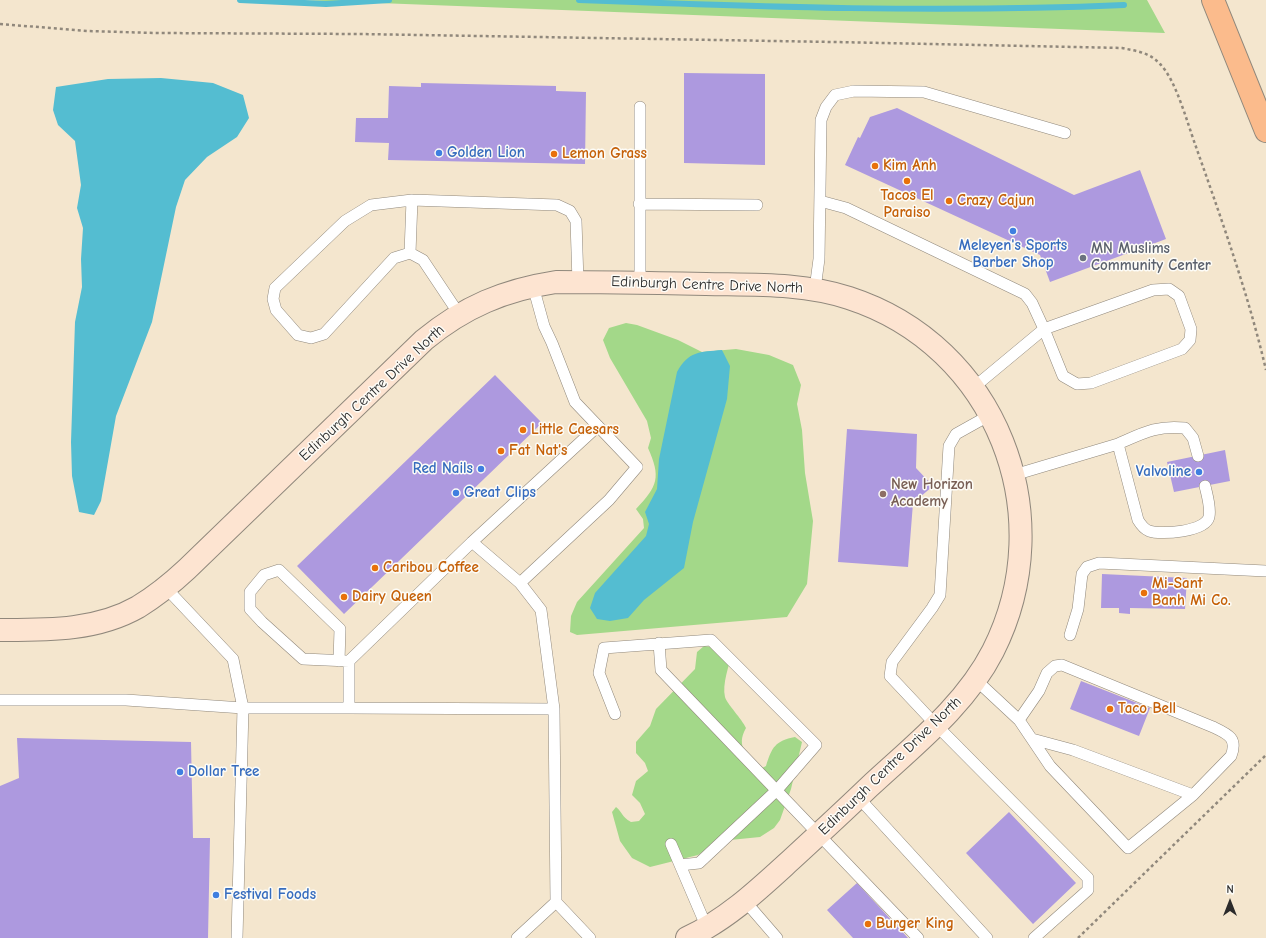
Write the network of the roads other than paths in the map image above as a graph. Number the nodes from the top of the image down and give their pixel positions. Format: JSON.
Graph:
{"nodes":[{"id":1,"x":1212,"y":0,"type":"edge"},
{"id":2,"x":640,"y":107,"type":"dead end"},
{"id":3,"x":1266,"y":131,"type":"edge"},
{"id":4,"x":1065,"y":133,"type":"dead end"},
{"id":5,"x":412,"y":200,"type":"junction"},
{"id":6,"x":820,"y":201,"type":"junction"},
{"id":7,"x":639,"y":204,"type":"junction"},
{"id":8,"x":757,"y":205,"type":"dead end"},
{"id":9,"x":410,"y":253,"type":"junction"},
{"id":10,"x":578,"y":282,"type":"junction"},
{"id":11,"x":640,"y":283,"type":"junction"},
{"id":12,"x":533,"y":286,"type":"junction"},
{"id":13,"x":815,"y":288,"type":"junction"},
{"id":14,"x":459,"y":314,"type":"junction"},
{"id":15,"x":1044,"y":329,"type":"junction"},
{"id":16,"x":973,"y":388,"type":"junction"},
{"id":17,"x":990,"y":415,"type":"junction"},
{"id":18,"x":598,"y":426,"type":"junction"},
{"id":19,"x":1118,"y":444,"type":"junction"},
{"id":20,"x":1198,"y":456,"type":"dead end"},
{"id":21,"x":1014,"y":475,"type":"junction"},
{"id":22,"x":1205,"y":486,"type":"dead end"},
{"id":23,"x":472,"y":542,"type":"junction"},
{"id":24,"x":1266,"y":571,"type":"edge"},
{"id":25,"x":520,"y":583,"type":"junction"},
{"id":26,"x":166,"y":588,"type":"junction"},
{"id":27,"x":0,"y":630,"type":"edge"},
{"id":28,"x":1070,"y":635,"type":"dead end"},
{"id":29,"x":659,"y":643,"type":"junction"},
{"id":30,"x":344,"y":661,"type":"junction"},
{"id":31,"x":976,"y":680,"type":"junction"},
{"id":32,"x":0,"y":700,"type":"edge"},
{"id":33,"x":243,"y":708,"type":"junction"},
{"id":34,"x":349,"y":708,"type":"junction"},
{"id":35,"x":554,"y":709,"type":"junction"},
{"id":36,"x":615,"y":714,"type":"dead end"},
{"id":37,"x":1019,"y":720,"type":"junction"},
{"id":38,"x":936,"y":725,"type":"junction"},
{"id":39,"x":1032,"y":739,"type":"junction"},
{"id":40,"x":777,"y":790,"type":"junction"},
{"id":41,"x":1193,"y":795,"type":"junction"},
{"id":42,"x":858,"y":797,"type":"junction"},
{"id":43,"x":819,"y":834,"type":"junction"},
{"id":44,"x":671,"y":844,"type":"dead end"},
{"id":45,"x":680,"y":865,"type":"junction"},
{"id":46,"x":745,"y":901,"type":"junction"},
{"id":47,"x":556,"y":902,"type":"junction"},
{"id":48,"x":693,"y":935,"type":"edge"},
{"id":49,"x":237,"y":938,"type":"edge"},
{"id":50,"x":517,"y":938,"type":"edge"},
{"id":51,"x":590,"y":938,"type":"edge"},
{"id":52,"x":777,"y":938,"type":"edge"},
{"id":53,"x":918,"y":938,"type":"edge"},
{"id":54,"x":987,"y":938,"type":"edge"},
{"id":55,"x":1034,"y":938,"type":"edge"}],
"edges":[{"from":1,"to":3,"type":"highway"},
{"from":2,"to":7,"type":"lane"},
{"from":4,"to":6,"type":"lane"},
{"from":5,"to":9,"type":"lane"},
{"from":5,"to":9,"type":"lane"},
{"from":5,"to":10,"type":"lane"},
{"from":6,"to":13,"type":"lane"},
{"from":6,"to":15,"type":"lane"},
{"from":7,"to":8,"type":"lane"},
{"from":7,"to":11,"type":"lane"},
{"from":9,"to":14,"type":"lane"},
{"from":10,"to":11,"type":"street","name":"Edinburgh Centre Drive North"},
{"from":10,"to":12,"type":"street","name":"Edinburgh Centre Drive North"},
{"from":11,"to":13,"type":"street","name":"Edinburgh Centre Drive North"},
{"from":12,"to":14,"type":"street","name":"Edinburgh Centre Drive North"},
{"from":12,"to":18,"type":"lane"},
{"from":13,"to":16,"type":"street","name":"Edinburgh Centre Drive North"},
{"from":14,"to":26,"type":"street","name":"Edinburgh Centre Drive North"},
{"from":15,"to":15,"type":"lane"},
{"from":15,"to":16,"type":"lane"},
{"from":16,"to":17,"type":"street","name":"Edinburgh Centre Drive North"},
{"from":17,"to":21,"type":"street","name":"Edinburgh Centre Drive North"},
{"from":17,"to":38,"type":"lane"},
{"from":18,"to":23,"type":"lane"},
{"from":18,"to":25,"type":"lane"},
{"from":19,"to":20,"type":"lane"},
{"from":19,"to":21,"type":"lane"},
{"from":19,"to":22,"type":"lane"},
{"from":21,"to":31,"type":"street","name":"Edinburgh Centre Drive North"},
{"from":23,"to":25,"type":"lane"},
{"from":23,"to":30,"type":"lane"},
{"from":24,"to":28,"type":"lane"},
{"from":25,"to":35,"type":"lane"},
{"from":26,"to":27,"type":"street","name":"Edinburgh Centre Drive North"},
{"from":26,"to":33,"type":"lane"},
{"from":29,"to":36,"type":"lane"},
{"from":29,"to":40,"type":"lane"},
{"from":29,"to":40,"type":"lane"},
{"from":30,"to":30,"type":"lane"},
{"from":30,"to":34,"type":"lane"},
{"from":31,"to":37,"type":"lane"},
{"from":31,"to":38,"type":"street","name":"Edinburgh Centre Drive North"},
{"from":32,"to":33,"type":"lane"},
{"from":33,"to":34,"type":"lane"},
{"from":33,"to":49,"type":"lane"},
{"from":34,"to":35,"type":"lane"},
{"from":35,"to":47,"type":"lane"},
{"from":37,"to":39,"type":"lane"},
{"from":37,"to":41,"type":"lane"},
{"from":38,"to":42,"type":"street","name":"Edinburgh Centre Drive North"},
{"from":38,"to":55,"type":"lane"},
{"from":39,"to":41,"type":"lane"},
{"from":39,"to":41,"type":"lane"},
{"from":40,"to":43,"type":"lane"},
{"from":40,"to":45,"type":"lane"},
{"from":42,"to":43,"type":"street","name":"Edinburgh Centre Drive North"},
{"from":42,"to":54,"type":"lane"},
{"from":43,"to":46,"type":"street","name":"Edinburgh Centre Drive North"},
{"from":43,"to":53,"type":"lane"},
{"from":44,"to":45,"type":"lane"},
{"from":45,"to":48,"type":"lane"},
{"from":46,"to":48,"type":"street","name":"Edinburgh Centre Drive North"},
{"from":46,"to":52,"type":"lane"},
{"from":47,"to":50,"type":"lane"},
{"from":47,"to":51,"type":"lane"}]}
